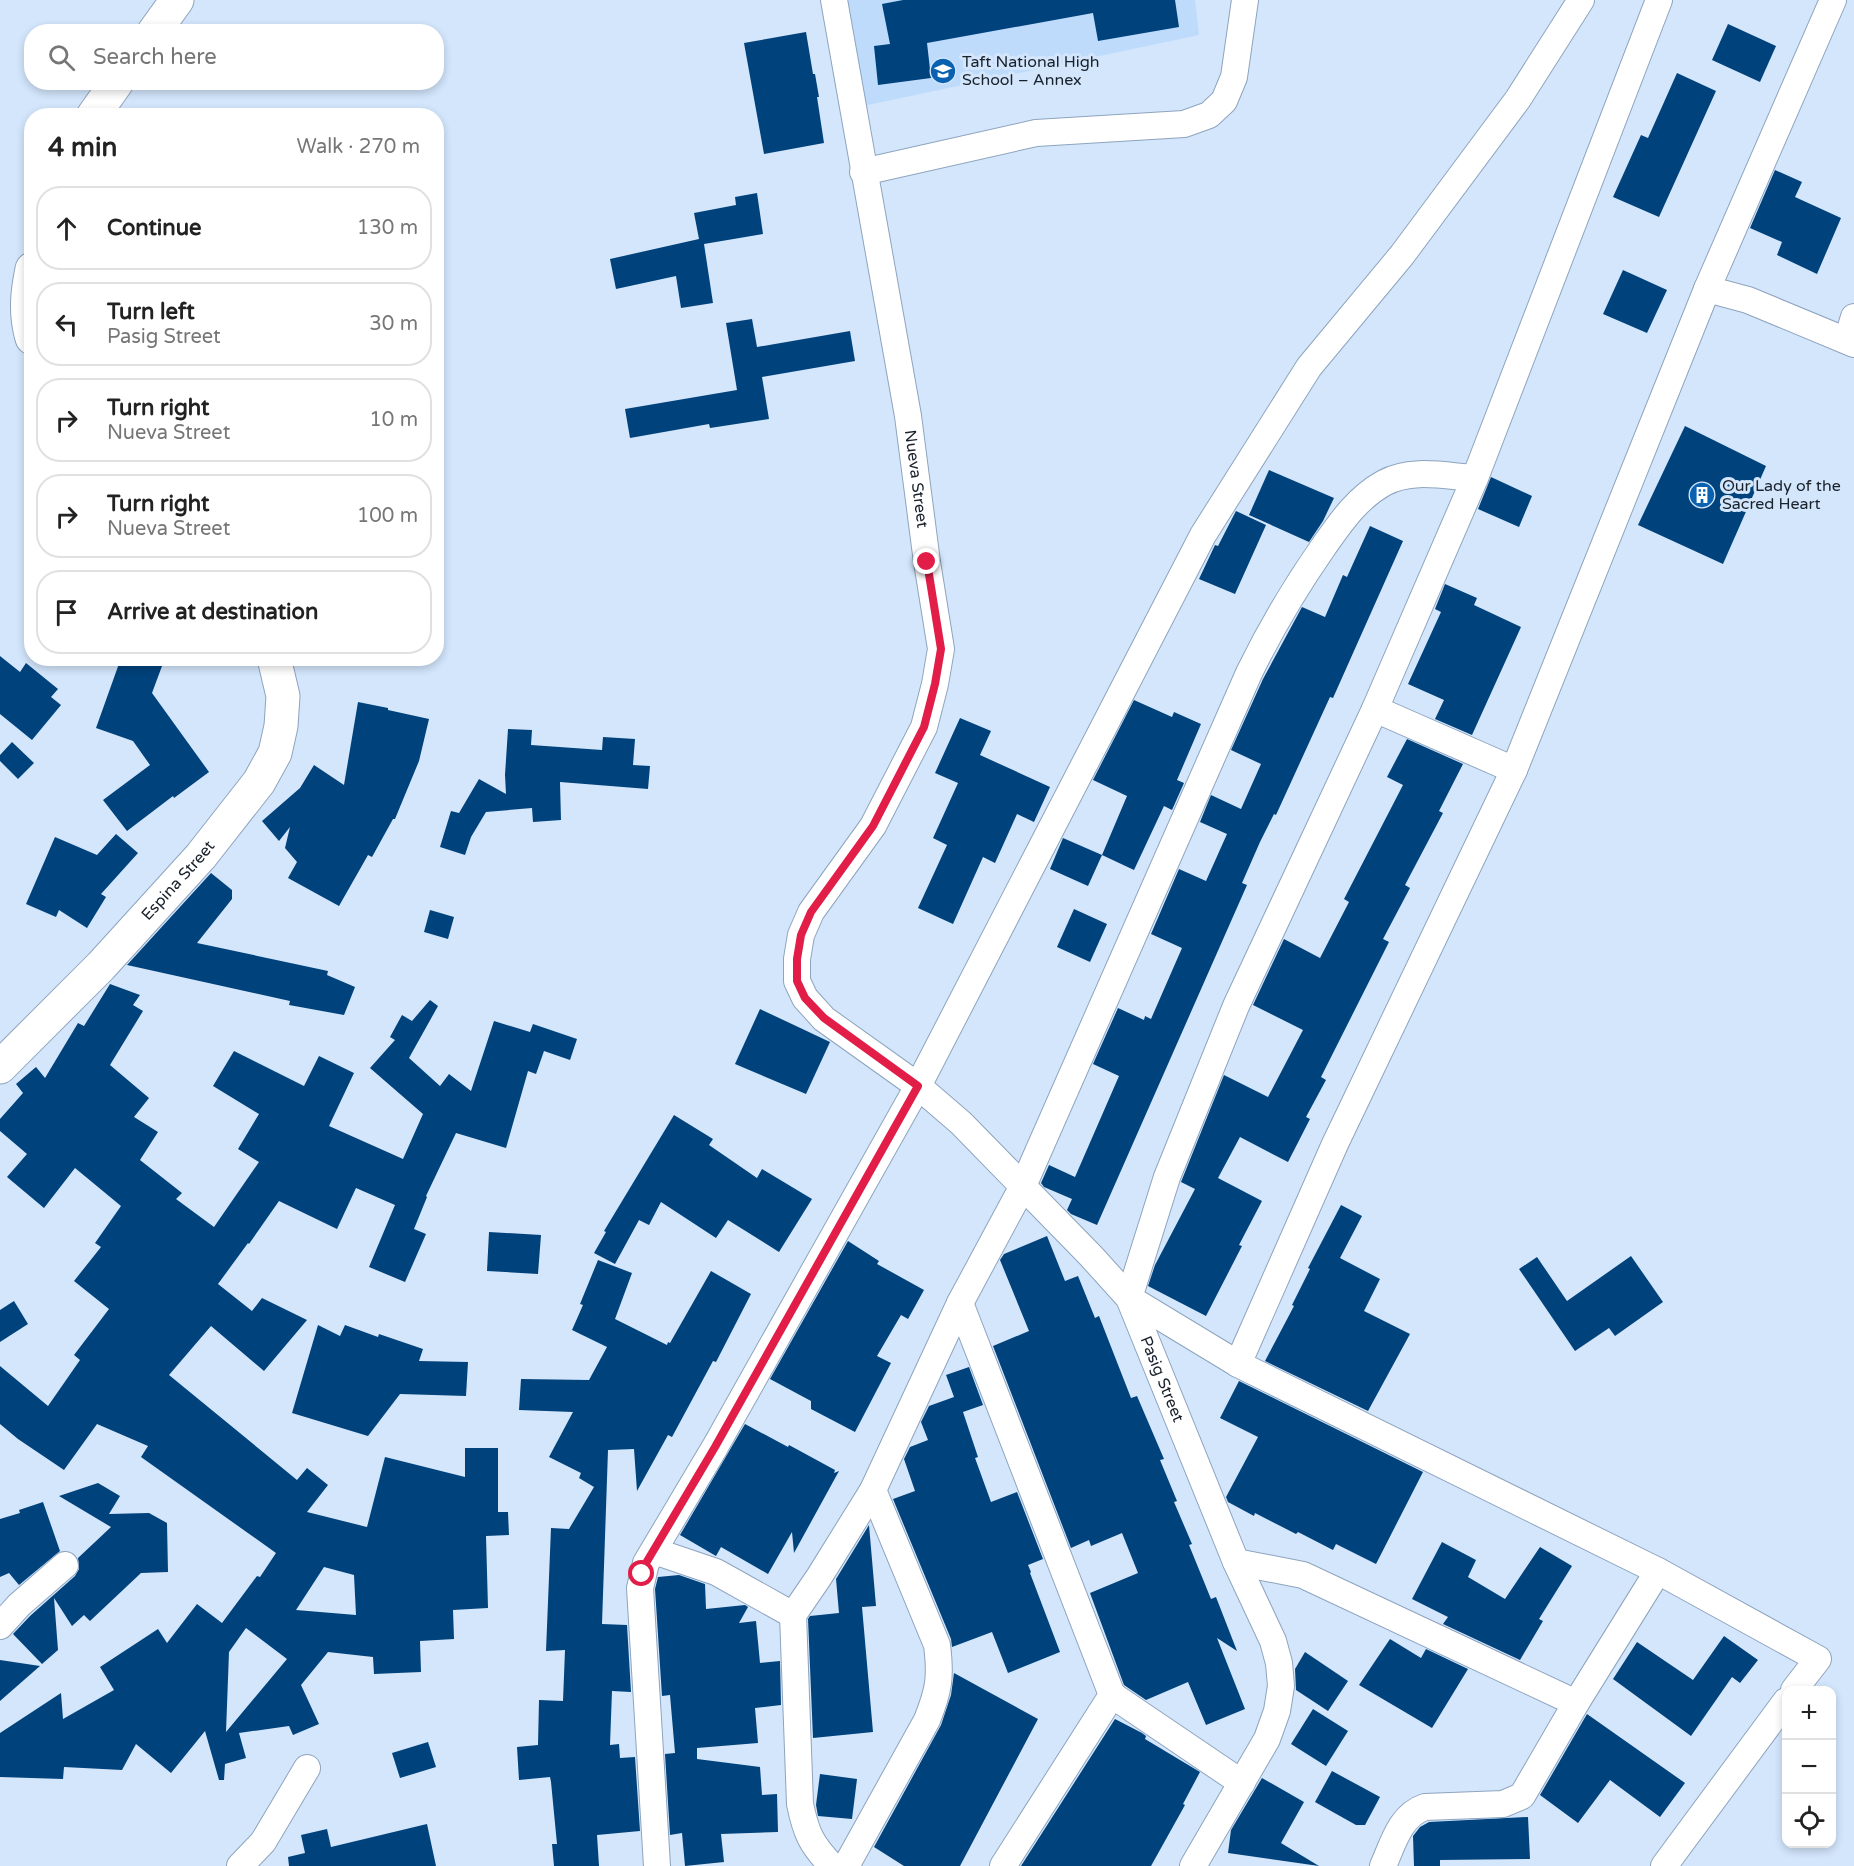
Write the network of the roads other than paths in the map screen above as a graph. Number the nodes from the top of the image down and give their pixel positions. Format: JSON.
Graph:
{"nodes":[{"id":1,"x":177,"y":0,"type":"edge"},
{"id":2,"x":834,"y":0,"type":"edge"},
{"id":3,"x":1245,"y":0,"type":"edge"},
{"id":4,"x":1581,"y":0,"type":"edge"},
{"id":5,"x":1659,"y":0,"type":"edge"},
{"id":6,"x":1833,"y":0,"type":"edge"},
{"id":7,"x":160,"y":24,"type":"edge"},
{"id":8,"x":111,"y":90,"type":"edge"},
{"id":9,"x":99,"y":108,"type":"edge"},
{"id":10,"x":863,"y":172,"type":"junction"},
{"id":11,"x":1707,"y":289,"type":"junction"},
{"id":12,"x":1852,"y":334,"type":"edge"},
{"id":13,"x":1475,"y":478,"type":"junction"},
{"id":14,"x":276,"y":666,"type":"edge"},
{"id":15,"x":1375,"y":709,"type":"junction"},
{"id":16,"x":1514,"y":770,"type":"junction"},
{"id":17,"x":805,"y":998,"type":"joint"},
{"id":18,"x":0,"y":1067,"type":"edge"},
{"id":19,"x":918,"y":1086,"type":"junction"},
{"id":20,"x":1023,"y":1186,"type":"junction"},
{"id":21,"x":1129,"y":1298,"type":"junction"},
{"id":22,"x":960,"y":1303,"type":"junction"},
{"id":23,"x":1238,"y":1364,"type":"junction"},
{"id":24,"x":873,"y":1490,"type":"junction"},
{"id":25,"x":654,"y":1551,"type":"junction"},
{"id":26,"x":1236,"y":1562,"type":"junction"},
{"id":27,"x":65,"y":1565,"type":"dead end"},
{"id":28,"x":1658,"y":1571,"type":"junction"},
{"id":29,"x":793,"y":1615,"type":"junction"},
{"id":30,"x":0,"y":1626,"type":"edge"},
{"id":31,"x":1797,"y":1686,"type":"edge"},
{"id":32,"x":1112,"y":1695,"type":"junction"},
{"id":33,"x":1576,"y":1703,"type":"junction"},
{"id":34,"x":1782,"y":1707,"type":"edge"},
{"id":35,"x":307,"y":1768,"type":"dead end"},
{"id":36,"x":1242,"y":1784,"type":"junction"},
{"id":37,"x":1673,"y":1862,"type":"edge"},
{"id":38,"x":240,"y":1866,"type":"edge"},
{"id":39,"x":657,"y":1866,"type":"edge"},
{"id":40,"x":832,"y":1866,"type":"edge"},
{"id":41,"x":846,"y":1866,"type":"edge"},
{"id":42,"x":1003,"y":1866,"type":"edge"},
{"id":43,"x":1193,"y":1866,"type":"edge"},
{"id":44,"x":1383,"y":1866,"type":"edge"}],
"edges":[{"from":1,"to":7,"type":"main road"},
{"from":2,"to":10,"type":"street","name":"Nueva Street"},
{"from":3,"to":10,"type":"street"},
{"from":4,"to":19,"type":"street"},
{"from":5,"to":13,"type":"street"},
{"from":6,"to":11,"type":"street"},
{"from":8,"to":9,"type":"main road"},
{"from":10,"to":17,"type":"street","name":"Nueva Street"},
{"from":11,"to":12,"type":"street"},
{"from":11,"to":16,"type":"street"},
{"from":13,"to":15,"type":"street"},
{"from":13,"to":20,"type":"street"},
{"from":14,"to":18,"type":"main road","name":"Espina Street"},
{"from":15,"to":16,"type":"street"},
{"from":15,"to":21,"type":"street"},
{"from":16,"to":23,"type":"street"},
{"from":17,"to":19,"type":"street","name":"Pasig Street"},
{"from":19,"to":20,"type":"street","name":"Pasig Street"},
{"from":19,"to":25,"type":"street"},
{"from":20,"to":21,"type":"street","name":"Pasig Street"},
{"from":20,"to":22,"type":"street"},
{"from":21,"to":23,"type":"street"},
{"from":21,"to":26,"type":"street","name":"Pasig Street"},
{"from":22,"to":24,"type":"street"},
{"from":22,"to":32,"type":"street"},
{"from":23,"to":28,"type":"street"},
{"from":24,"to":29,"type":"street"},
{"from":24,"to":41,"type":"street"},
{"from":25,"to":29,"type":"street"},
{"from":25,"to":39,"type":"street"},
{"from":26,"to":33,"type":"street"},
{"from":26,"to":36,"type":"street","name":"Pasig Street"},
{"from":27,"to":30,"type":"street"},
{"from":28,"to":31,"type":"street"},
{"from":28,"to":33,"type":"street"},
{"from":29,"to":40,"type":"street"},
{"from":32,"to":36,"type":"street"},
{"from":32,"to":42,"type":"street"},
{"from":33,"to":44,"type":"street"},
{"from":34,"to":37,"type":"street"},
{"from":35,"to":38,"type":"street"},
{"from":36,"to":43,"type":"street","name":"Pasig Street"}]}
